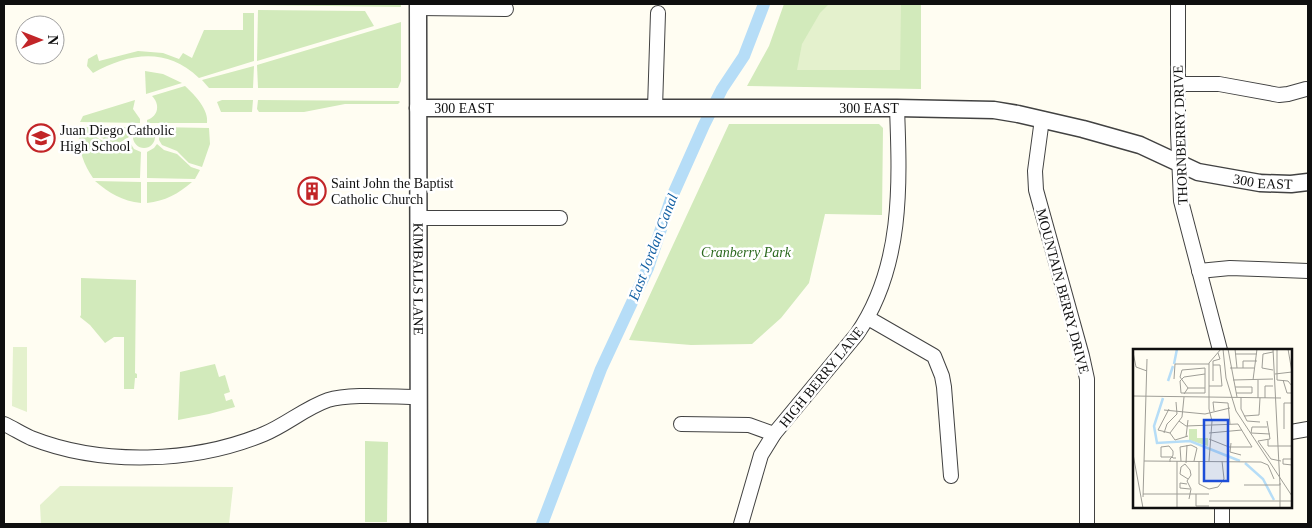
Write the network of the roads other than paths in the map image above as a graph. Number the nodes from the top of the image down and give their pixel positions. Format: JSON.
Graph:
{"nodes":[{"id":1,"x":1178,"y":4,"type":"edge"},
{"id":2,"x":418,"y":6,"type":"edge"},
{"id":3,"x":506,"y":8,"type":"dead end"},
{"id":4,"x":658,"y":13,"type":"dead end"},
{"id":5,"x":1178,"y":84,"type":"junction"},
{"id":6,"x":1306,"y":89,"type":"dead end"},
{"id":7,"x":418,"y":108,"type":"junction"},
{"id":8,"x":655,"y":108,"type":"junction"},
{"id":9,"x":897,"y":108,"type":"junction"},
{"id":10,"x":1042,"y":120,"type":"junction"},
{"id":11,"x":1179,"y":163,"type":"junction"},
{"id":12,"x":1308,"y":182,"type":"edge"},
{"id":13,"x":418,"y":218,"type":"junction"},
{"id":14,"x":560,"y":218,"type":"dead end"},
{"id":15,"x":1308,"y":271,"type":"edge"},
{"id":16,"x":1199,"y":272,"type":"junction"},
{"id":17,"x":868,"y":318,"type":"junction"},
{"id":18,"x":1220,"y":349,"type":"edge"},
{"id":19,"x":418,"y":397,"type":"junction"},
{"id":20,"x":4,"y":424,"type":"edge"},
{"id":21,"x":681,"y":424,"type":"dead end"},
{"id":22,"x":1308,"y":429,"type":"edge"},
{"id":23,"x":1292,"y":432,"type":"edge"},
{"id":24,"x":774,"y":434,"type":"junction"},
{"id":25,"x":951,"y":476,"type":"dead end"},
{"id":26,"x":1222,"y":508,"type":"edge"},
{"id":27,"x":418,"y":524,"type":"edge"},
{"id":28,"x":740,"y":524,"type":"edge"},
{"id":29,"x":1087,"y":524,"type":"edge"},
{"id":30,"x":1222,"y":524,"type":"edge"}],
"edges":[{"from":1,"to":5,"type":"street","name":"THORNBERRY DRIVE"},
{"from":2,"to":3,"type":"street"},
{"from":2,"to":7,"type":"street","name":"KIMBALLS LANE"},
{"from":4,"to":8,"type":"street"},
{"from":5,"to":6,"type":"street"},
{"from":5,"to":11,"type":"street","name":"THORNBERRY DRIVE"},
{"from":7,"to":8,"type":"street","name":"300 EAST"},
{"from":7,"to":13,"type":"street","name":"KIMBALLS LANE"},
{"from":8,"to":9,"type":"street","name":"300 EAST"},
{"from":9,"to":10,"type":"street","name":"300 EAST"},
{"from":9,"to":17,"type":"street","name":"HIGH BERRY LANE"},
{"from":10,"to":11,"type":"street","name":"300 EAST"},
{"from":10,"to":29,"type":"street","name":"MOUNTAIN BERRY DRIVE"},
{"from":11,"to":12,"type":"street","name":"300 EAST"},
{"from":11,"to":16,"type":"street","name":"THORNBERRY DRIVE"},
{"from":13,"to":14,"type":"street"},
{"from":13,"to":19,"type":"street","name":"KIMBALLS LANE"},
{"from":15,"to":16,"type":"street"},
{"from":16,"to":18,"type":"street","name":"THORNBERRY DRIVE"},
{"from":17,"to":24,"type":"street","name":"HIGH BERRY LANE"},
{"from":17,"to":25,"type":"street"},
{"from":19,"to":20,"type":"street"},
{"from":19,"to":27,"type":"street","name":"KIMBALLS LANE"},
{"from":21,"to":24,"type":"street"},
{"from":22,"to":23,"type":"street"},
{"from":24,"to":28,"type":"street","name":"HIGH BERRY LANE"},
{"from":26,"to":30,"type":"street"}]}
